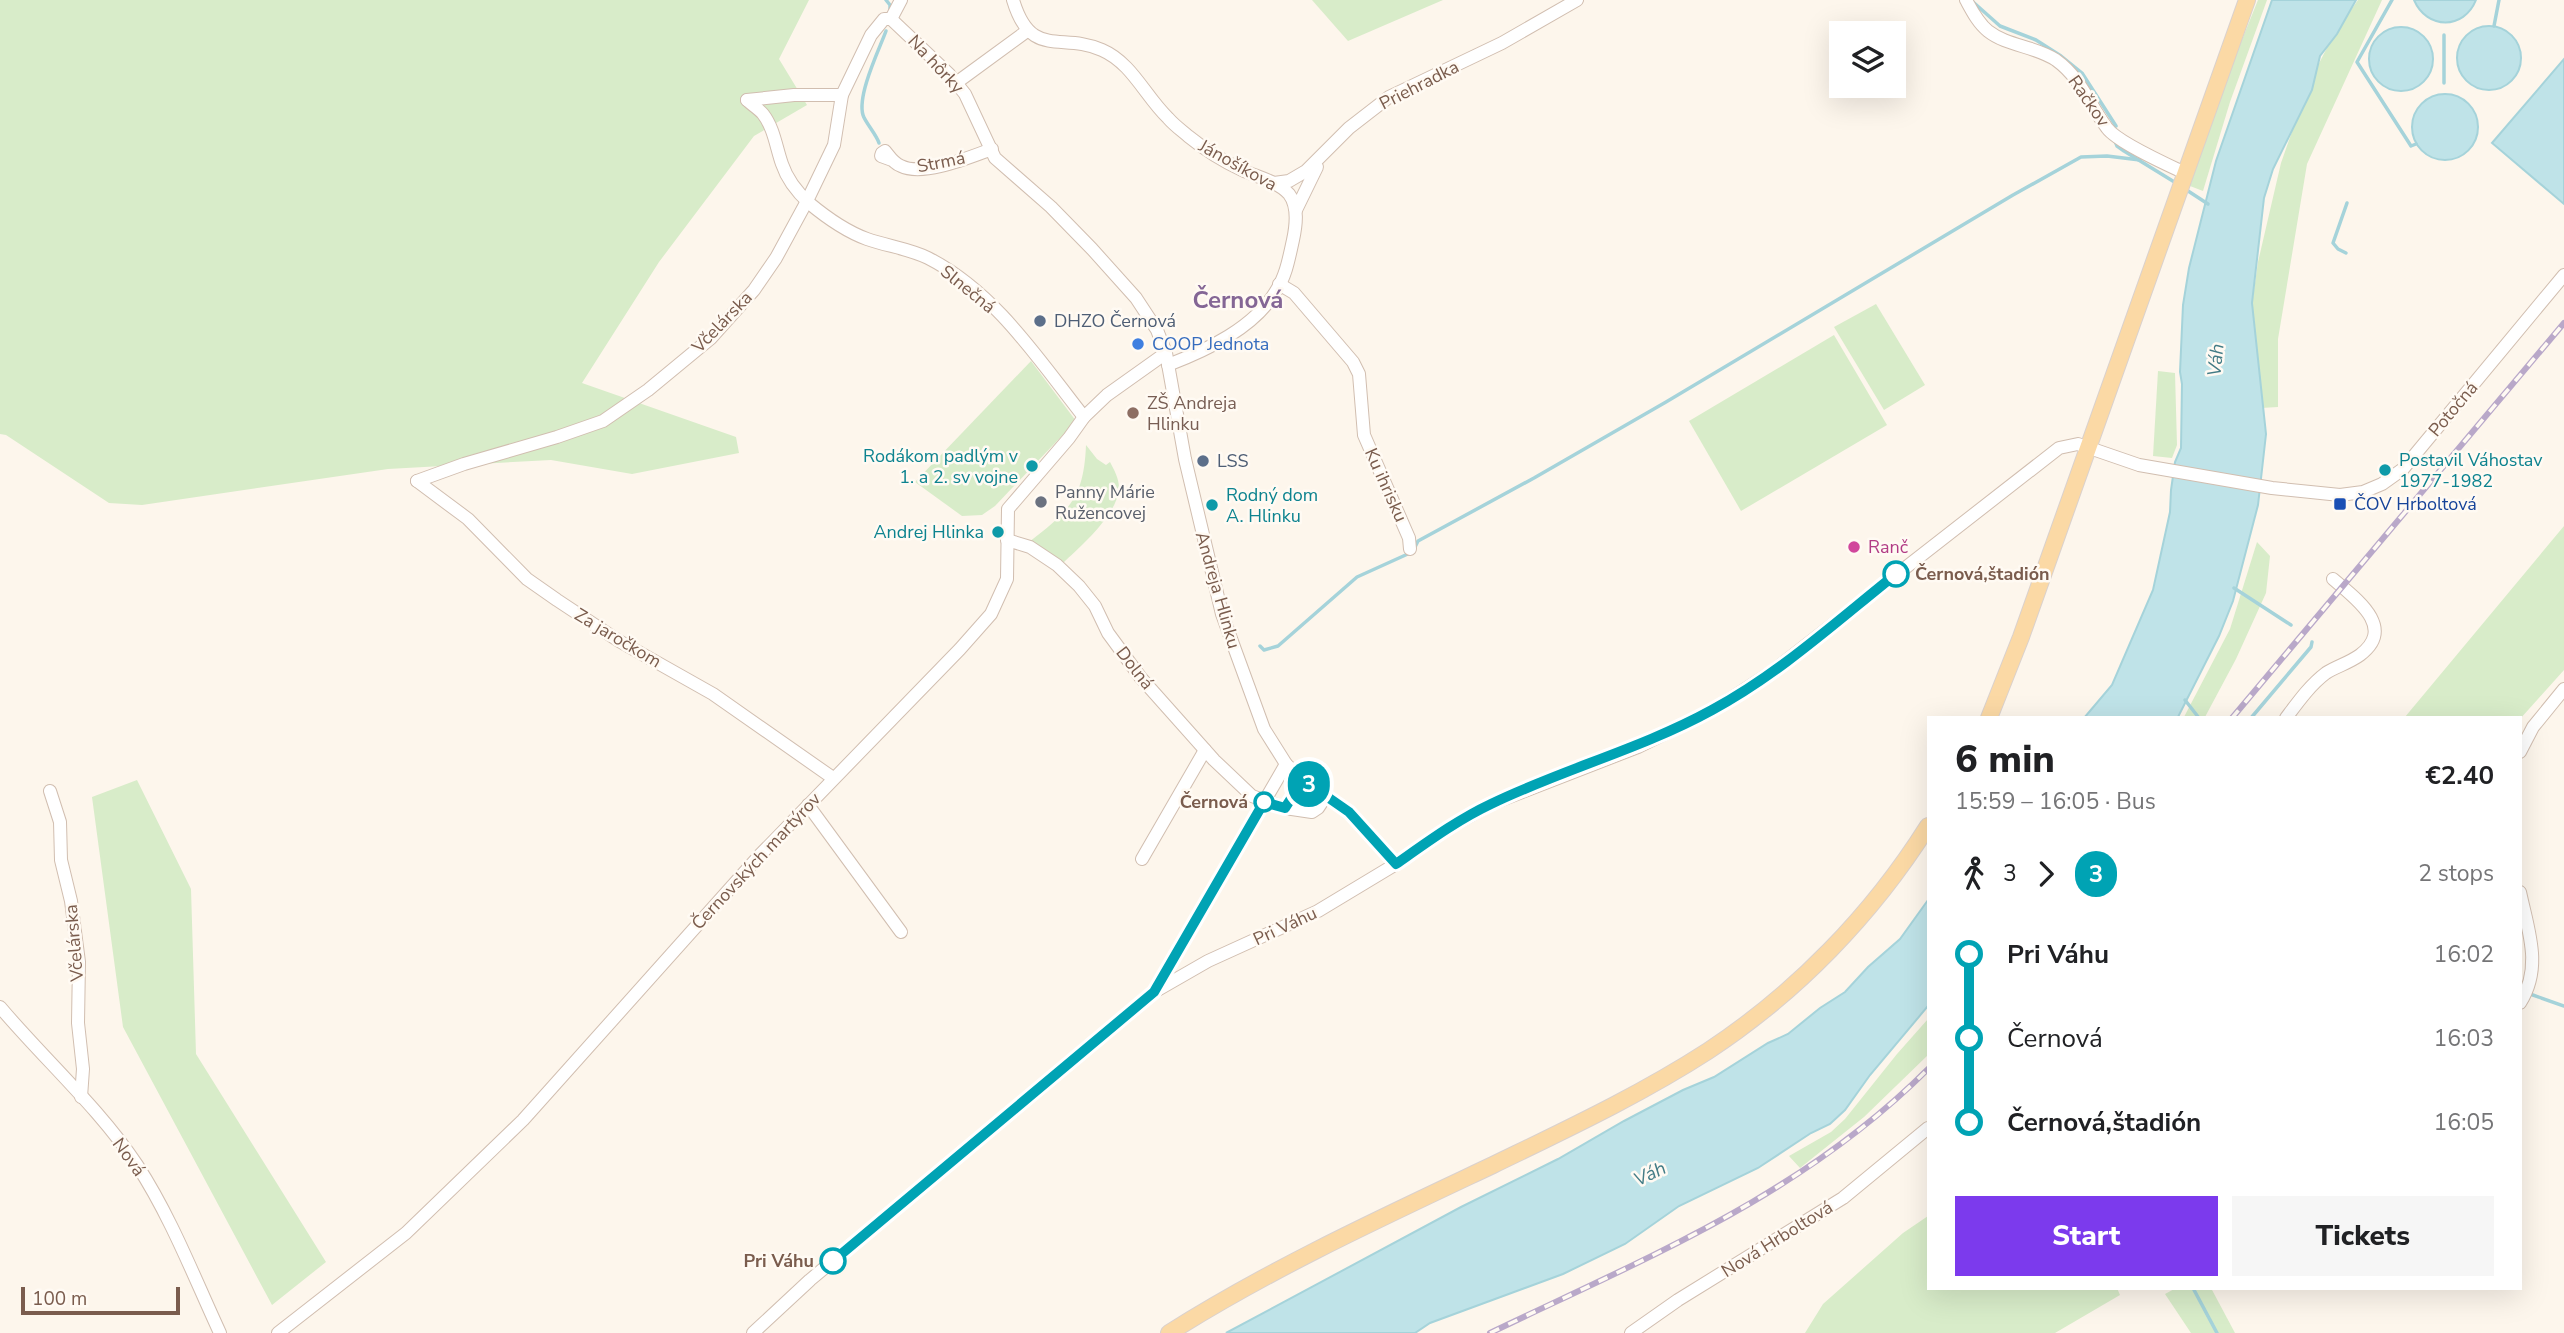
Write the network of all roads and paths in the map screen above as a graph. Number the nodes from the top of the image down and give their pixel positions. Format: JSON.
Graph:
{"nodes":[{"id":1,"x":901,"y":0,"type":"edge"},
{"id":2,"x":1013,"y":0,"type":"edge"},
{"id":3,"x":1577,"y":0,"type":"edge"},
{"id":4,"x":1966,"y":0,"type":"edge"},
{"id":5,"x":2247,"y":0,"type":"edge"},
{"id":6,"x":888,"y":19,"type":"junction"},
{"id":7,"x":1027,"y":31,"type":"junction"},
{"id":8,"x":956,"y":83,"type":"junction"},
{"id":9,"x":842,"y":95,"type":"junction"},
{"id":10,"x":1327,"y":151,"type":"junction"},
{"id":11,"x":994,"y":154,"type":"junction"},
{"id":12,"x":892,"y":160,"type":"dead end"},
{"id":13,"x":2182,"y":182,"type":"junction"},
{"id":14,"x":1273,"y":183,"type":"junction"},
{"id":15,"x":807,"y":201,"type":"junction"},
{"id":16,"x":1296,"y":210,"type":"junction"},
{"id":17,"x":2564,"y":275,"type":"edge"},
{"id":18,"x":1279,"y":284,"type":"junction"},
{"id":19,"x":1167,"y":359,"type":"junction"},
{"id":20,"x":1084,"y":417,"type":"junction"},
{"id":21,"x":2089,"y":447,"type":"junction"},
{"id":22,"x":417,"y":481,"type":"joint"},
{"id":23,"x":1007,"y":540,"type":"junction"},
{"id":24,"x":1410,"y":549,"type":"dead end"},
{"id":25,"x":2333,"y":579,"type":"dead end"},
{"id":26,"x":2564,"y":689,"type":"edge"},
{"id":27,"x":1990,"y":716,"type":"edge"},
{"id":28,"x":2288,"y":716,"type":"edge"},
{"id":29,"x":2522,"y":748,"type":"edge"},
{"id":30,"x":1205,"y":750,"type":"junction"},
{"id":31,"x":1286,"y":764,"type":"junction"},
{"id":32,"x":833,"y":778,"type":"junction"},
{"id":33,"x":1303,"y":780,"type":"junction"},
{"id":34,"x":50,"y":791,"type":"dead end"},
{"id":35,"x":1326,"y":796,"type":"junction"},
{"id":36,"x":1264,"y":802,"type":"junction"},
{"id":37,"x":807,"y":805,"type":"junction"},
{"id":38,"x":1285,"y":808,"type":"junction"},
{"id":39,"x":1927,"y":827,"type":"edge"},
{"id":40,"x":1142,"y":859,"type":"dead end"},
{"id":41,"x":1396,"y":864,"type":"junction"},
{"id":42,"x":2522,"y":902,"type":"edge"},
{"id":43,"x":901,"y":932,"type":"dead end"},
{"id":44,"x":1154,"y":992,"type":"junction"},
{"id":45,"x":2522,"y":1000,"type":"edge"},
{"id":46,"x":0,"y":1007,"type":"edge"},
{"id":47,"x":81,"y":1097,"type":"junction"},
{"id":48,"x":1923,"y":1132,"type":"edge"},
{"id":49,"x":220,"y":1333,"type":"edge"},
{"id":50,"x":278,"y":1333,"type":"edge"},
{"id":51,"x":753,"y":1333,"type":"edge"},
{"id":52,"x":1169,"y":1333,"type":"edge"},
{"id":53,"x":1630,"y":1333,"type":"edge"}],
"edges":[{"from":1,"to":6,"type":"street","name":"Včelárska"},
{"from":2,"to":7,"type":"street"},
{"from":3,"to":10,"type":"street","name":"Priehradka"},
{"from":4,"to":13,"type":"street","name":"Račkov"},
{"from":5,"to":13,"type":"main road"},
{"from":6,"to":8,"type":"street","name":"Na hôrky"},
{"from":6,"to":9,"type":"street","name":"Včelárska"},
{"from":7,"to":8,"type":"street"},
{"from":7,"to":14,"type":"street","name":"Jánošíkova"},
{"from":8,"to":11,"type":"street","name":"Na hôrky"},
{"from":9,"to":15,"type":"street","name":"Včelárska"},
{"from":9,"to":15,"type":"street","name":"Slnečná"},
{"from":10,"to":14,"type":"street","name":"Priehradka"},
{"from":10,"to":16,"type":"street"},
{"from":11,"to":12,"type":"street","name":"Strmá"},
{"from":11,"to":19,"type":"street","name":"Andreja Hlinku"},
{"from":13,"to":21,"type":"main road"},
{"from":14,"to":16,"type":"street","name":"Jánošíkova"},
{"from":15,"to":20,"type":"street","name":"Slnečná"},
{"from":15,"to":22,"type":"street","name":"Včelárska"},
{"from":16,"to":18,"type":"street"},
{"from":17,"to":21,"type":"street","name":"Potočná"},
{"from":18,"to":19,"type":"street"},
{"from":18,"to":24,"type":"street","name":"Ku ihrisku"},
{"from":19,"to":20,"type":"street","name":"Černovských martýrov"},
{"from":19,"to":31,"type":"street","name":"Andreja Hlinku"},
{"from":20,"to":23,"type":"street","name":"Černovských martýrov"},
{"from":21,"to":27,"type":"main road"},
{"from":21,"to":41,"type":"street","name":"Pri Váhu"},
{"from":22,"to":32,"type":"street","name":"Za jaročkom"},
{"from":23,"to":30,"type":"street","name":"Dolná"},
{"from":23,"to":32,"type":"street","name":"Černovských martýrov"},
{"from":25,"to":28,"type":"street"},
{"from":26,"to":29,"type":"street"},
{"from":30,"to":36,"type":"street","name":"Dolná"},
{"from":30,"to":40,"type":"street"},
{"from":31,"to":33,"type":"street","name":"Andreja Hlinku"},
{"from":31,"to":36,"type":"street"},
{"from":32,"to":37,"type":"street","name":"Černovských martýrov"},
{"from":33,"to":35,"type":"street","name":"Andreja Hlinku"},
{"from":33,"to":38,"type":"street"},
{"from":34,"to":47,"type":"street","name":"Včelárska"},
{"from":35,"to":38,"type":"street"},
{"from":35,"to":41,"type":"street","name":"Andreja Hlinku"},
{"from":36,"to":38,"type":"street"},
{"from":36,"to":44,"type":"street"},
{"from":37,"to":43,"type":"street"},
{"from":37,"to":50,"type":"street","name":"Černovských martýrov"},
{"from":39,"to":52,"type":"main road"},
{"from":41,"to":44,"type":"street","name":"Pri Váhu"},
{"from":42,"to":45,"type":"street"},
{"from":44,"to":51,"type":"street","name":"Pri Váhu"},
{"from":46,"to":47,"type":"street","name":"Nová"},
{"from":47,"to":49,"type":"street","name":"Nová"},
{"from":48,"to":53,"type":"street","name":"Nová Hrboltová"}]}
